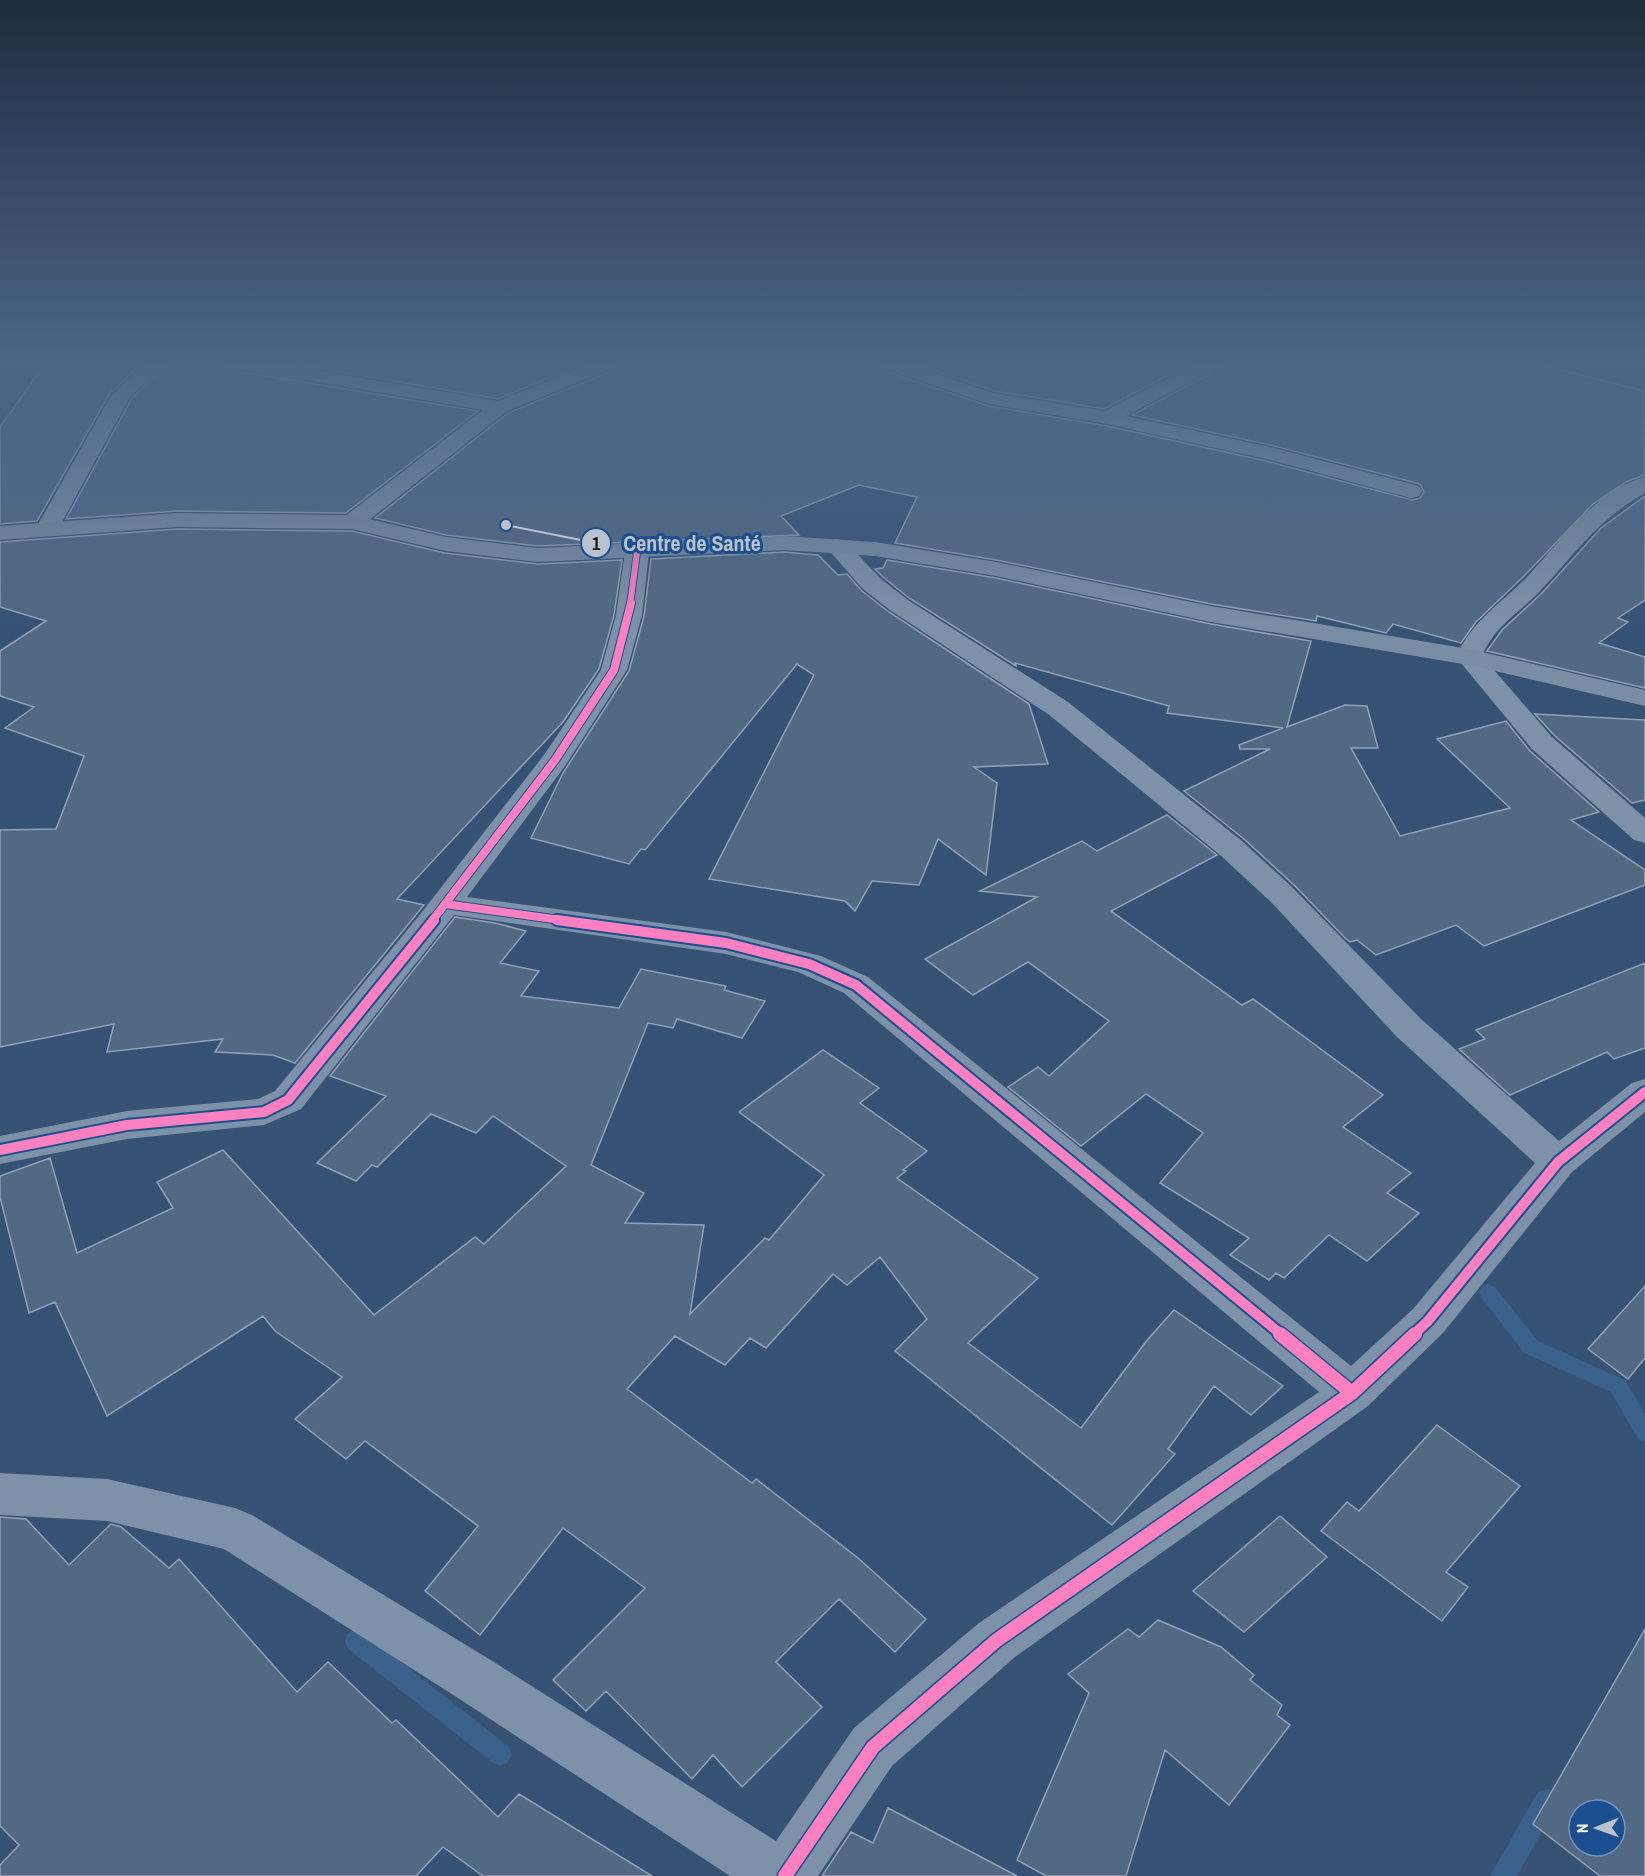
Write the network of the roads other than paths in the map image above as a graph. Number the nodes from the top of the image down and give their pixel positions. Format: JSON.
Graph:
{"nodes":[{"id":1,"x":91,"y":450,"type":"edge"},
{"id":2,"x":444,"y":450,"type":"edge"},
{"id":3,"x":1254,"y":450,"type":"edge"},
{"id":4,"x":1645,"y":484,"type":"edge"},
{"id":5,"x":1411,"y":490,"type":"dead end"},
{"id":6,"x":352,"y":522,"type":"junction"},
{"id":7,"x":48,"y":528,"type":"junction"},
{"id":8,"x":0,"y":533,"type":"edge"},
{"id":9,"x":837,"y":546,"type":"junction"},
{"id":10,"x":637,"y":552,"type":"junction"},
{"id":11,"x":1469,"y":657,"type":"junction"},
{"id":12,"x":1645,"y":698,"type":"edge"},
{"id":13,"x":1645,"y":834,"type":"edge"},
{"id":14,"x":445,"y":904,"type":"junction"},
{"id":15,"x":1645,"y":1092,"type":"edge"},
{"id":16,"x":0,"y":1150,"type":"edge"},
{"id":17,"x":1558,"y":1162,"type":"junction"},
{"id":18,"x":1352,"y":1393,"type":"junction"},
{"id":19,"x":0,"y":1494,"type":"edge"},
{"id":20,"x":783,"y":1876,"type":"edge"}],
"edges":[{"from":1,"to":7,"type":"street"},
{"from":2,"to":6,"type":"street"},
{"from":3,"to":5,"type":"street"},
{"from":4,"to":11,"type":"street"},
{"from":6,"to":7,"type":"main road"},
{"from":6,"to":10,"type":"main road"},
{"from":7,"to":8,"type":"main road"},
{"from":9,"to":10,"type":"main road"},
{"from":9,"to":11,"type":"main road"},
{"from":9,"to":17,"type":"street"},
{"from":10,"to":14,"type":"street"},
{"from":11,"to":12,"type":"main road"},
{"from":11,"to":13,"type":"street"},
{"from":14,"to":16,"type":"street"},
{"from":14,"to":18,"type":"street"},
{"from":15,"to":17,"type":"street"},
{"from":17,"to":18,"type":"street"},
{"from":18,"to":20,"type":"street"},
{"from":19,"to":20,"type":"street"}]}
